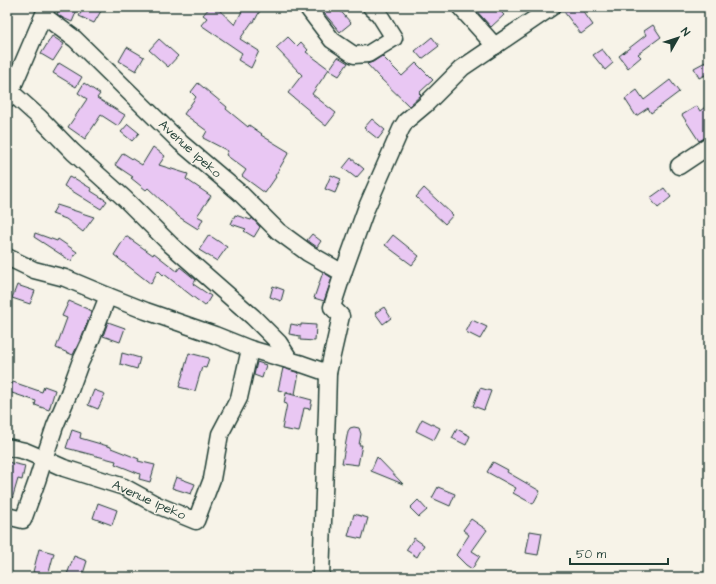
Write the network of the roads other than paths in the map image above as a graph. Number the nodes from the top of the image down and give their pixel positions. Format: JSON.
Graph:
{"nodes":[{"id":1,"x":307,"y":7,"type":"edge"},
{"id":2,"x":371,"y":7,"type":"edge"},
{"id":3,"x":460,"y":7,"type":"edge"},
{"id":4,"x":552,"y":7,"type":"edge"},
{"id":5,"x":46,"y":11,"type":"edge"},
{"id":6,"x":495,"y":46,"type":"junction"},
{"id":7,"x":9,"y":96,"type":"edge"},
{"id":8,"x":709,"y":146,"type":"edge"},
{"id":9,"x":679,"y":166,"type":"dead end"},
{"id":10,"x":7,"y":257,"type":"edge"},
{"id":11,"x":343,"y":273,"type":"junction"},
{"id":12,"x":108,"y":296,"type":"junction"},
{"id":13,"x":250,"y":349,"type":"junction"},
{"id":14,"x":290,"y":360,"type":"junction"},
{"id":15,"x":328,"y":373,"type":"junction"},
{"id":16,"x":7,"y":447,"type":"edge"},
{"id":17,"x":44,"y":459,"type":"junction"},
{"id":18,"x":7,"y":516,"type":"edge"},
{"id":19,"x":321,"y":577,"type":"edge"}],
"edges":[{"from":1,"to":2,"type":"street"},
{"from":3,"to":6,"type":"street"},
{"from":4,"to":6,"type":"street"},
{"from":5,"to":7,"type":"street"},
{"from":5,"to":11,"type":"street","name":"Avenue Ipeko"},
{"from":6,"to":11,"type":"street"},
{"from":7,"to":14,"type":"street"},
{"from":8,"to":9,"type":"street"},
{"from":10,"to":12,"type":"street"},
{"from":11,"to":15,"type":"street"},
{"from":12,"to":13,"type":"street"},
{"from":12,"to":17,"type":"street"},
{"from":13,"to":14,"type":"street"},
{"from":13,"to":17,"type":"street","name":"Avenue Ipeko"},
{"from":14,"to":15,"type":"street"},
{"from":15,"to":19,"type":"street"},
{"from":16,"to":17,"type":"street","name":"Avenue Ipeko"},
{"from":17,"to":18,"type":"street"}]}
